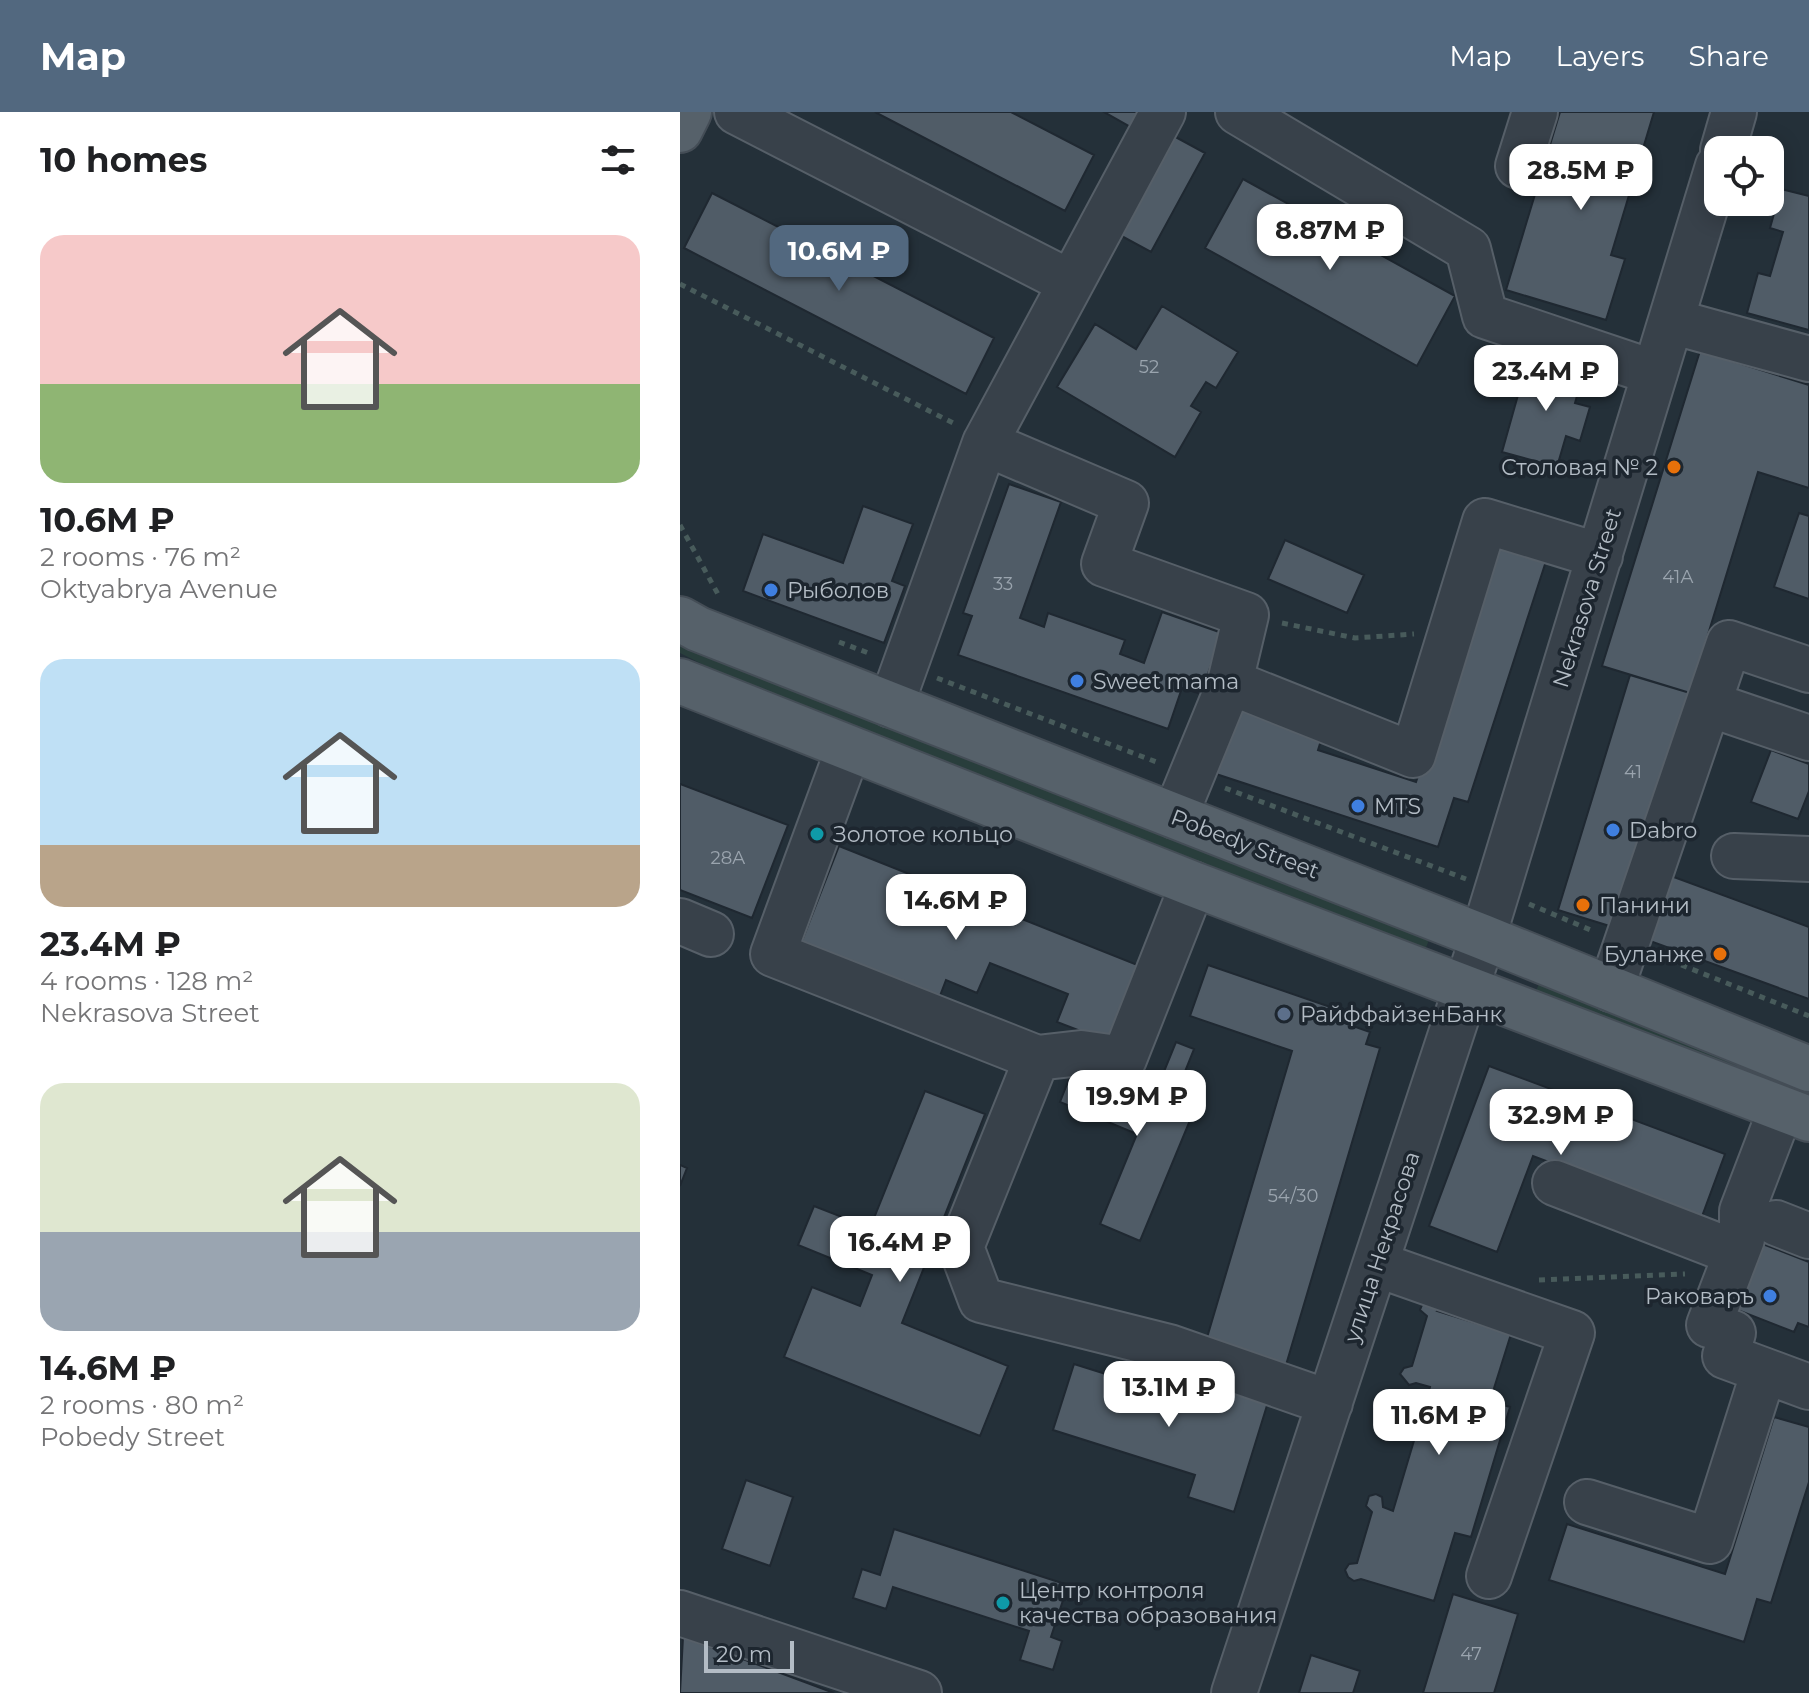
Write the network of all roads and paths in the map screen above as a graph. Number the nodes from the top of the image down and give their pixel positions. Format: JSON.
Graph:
{"nodes":[{"id":1,"x":689,"y":112,"type":"edge"},
{"id":2,"x":737,"y":112,"type":"edge"},
{"id":3,"x":1163,"y":112,"type":"edge"},
{"id":4,"x":1238,"y":112,"type":"edge"},
{"id":5,"x":1535,"y":112,"type":"edge"},
{"id":6,"x":1734,"y":112,"type":"edge"},
{"id":7,"x":680,"y":130,"type":"edge"},
{"id":8,"x":1727,"y":136,"type":"edge"},
{"id":9,"x":1518,"y":166,"type":"dead end"},
{"id":10,"x":1704,"y":212,"type":"edge"},
{"id":11,"x":1071,"y":283,"type":"junction"},
{"id":12,"x":680,"y":284,"type":"edge"},
{"id":13,"x":1671,"y":321,"type":"junction"},
{"id":14,"x":1809,"y":359,"type":"edge"},
{"id":15,"x":1655,"y":373,"type":"junction"},
{"id":16,"x":985,"y":443,"type":"junction"},
{"id":17,"x":680,"y":525,"type":"edge"},
{"id":18,"x":1600,"y":556,"type":"junction"},
{"id":19,"x":719,"y":596,"type":"junction"},
{"id":20,"x":733,"y":601,"type":"dead end"},
{"id":21,"x":694,"y":605,"type":"edge"},
{"id":22,"x":1246,"y":615,"type":"junction"},
{"id":23,"x":1451,"y":632,"type":"junction"},
{"id":24,"x":834,"y":639,"type":"dead end"},
{"id":25,"x":1809,"y":670,"type":"edge"},
{"id":26,"x":680,"y":681,"type":"edge"},
{"id":27,"x":1230,"y":682,"type":"junction"},
{"id":28,"x":898,"y":686,"type":"junction"},
{"id":29,"x":1709,"y":704,"type":"junction"},
{"id":30,"x":1809,"y":738,"type":"edge"},
{"id":31,"x":848,"y":750,"type":"junction"},
{"id":32,"x":1191,"y":775,"type":"junction"},
{"id":33,"x":1175,"y":816,"type":"junction"},
{"id":34,"x":1734,"y":856,"type":"dead end"},
{"id":35,"x":1809,"y":859,"type":"edge"},
{"id":36,"x":1467,"y":880,"type":"dead end"},
{"id":37,"x":1193,"y":884,"type":"junction"},
{"id":38,"x":1525,"y":902,"type":"dead end"},
{"id":39,"x":1483,"y":937,"type":"junction"},
{"id":40,"x":1627,"y":943,"type":"junction"},
{"id":41,"x":1467,"y":988,"type":"junction"},
{"id":42,"x":1611,"y":989,"type":"junction"},
{"id":43,"x":1809,"y":1016,"type":"edge"},
{"id":44,"x":1037,"y":1058,"type":"junction"},
{"id":45,"x":1809,"y":1069,"type":"edge"},
{"id":46,"x":1795,"y":1114,"type":"edge"},
{"id":47,"x":1555,"y":1183,"type":"dead end"},
{"id":48,"x":1733,"y":1262,"type":"junction"},
{"id":49,"x":1376,"y":1264,"type":"junction"},
{"id":50,"x":1535,"y":1280,"type":"dead end"},
{"id":51,"x":1764,"y":1371,"type":"junction"},
{"id":52,"x":1809,"y":1387,"type":"edge"},
{"id":53,"x":1330,"y":1403,"type":"junction"},
{"id":54,"x":1587,"y":1502,"type":"dead end"},
{"id":55,"x":1489,"y":1576,"type":"dead end"},
{"id":56,"x":680,"y":1613,"type":"edge"},
{"id":57,"x":919,"y":1693,"type":"edge"},
{"id":58,"x":1234,"y":1693,"type":"edge"}],
"edges":[{"from":1,"to":7,"type":"main road"},
{"from":2,"to":11,"type":"street"},
{"from":3,"to":11,"type":"street"},
{"from":4,"to":15,"type":"street"},
{"from":5,"to":9,"type":"street"},
{"from":6,"to":8,"type":"street"},
{"from":10,"to":13,"type":"street","name":"Nekrasova Street"},
{"from":11,"to":16,"type":"street"},
{"from":12,"to":16,"type":"path"},
{"from":13,"to":14,"type":"street"},
{"from":13,"to":15,"type":"street","name":"Nekrasova Street"},
{"from":15,"to":18,"type":"street","name":"Nekrasova Street"},
{"from":16,"to":22,"type":"street"},
{"from":16,"to":28,"type":"street"},
{"from":17,"to":19,"type":"path"},
{"from":18,"to":23,"type":"street"},
{"from":18,"to":39,"type":"street","name":"Nekrasova Street"},
{"from":19,"to":20,"type":"path"},
{"from":19,"to":21,"type":"path"},
{"from":21,"to":28,"type":"main road","name":"Pobedy Street"},
{"from":22,"to":23,"type":"path"},
{"from":22,"to":27,"type":"street"},
{"from":23,"to":27,"type":"street"},
{"from":24,"to":28,"type":"path"},
{"from":25,"to":29,"type":"street"},
{"from":26,"to":31,"type":"main road"},
{"from":27,"to":32,"type":"street"},
{"from":28,"to":32,"type":"path"},
{"from":28,"to":33,"type":"main road","name":"Pobedy Street"},
{"from":29,"to":30,"type":"street"},
{"from":29,"to":40,"type":"street"},
{"from":31,"to":37,"type":"main road"},
{"from":31,"to":44,"type":"street"},
{"from":32,"to":33,"type":"street"},
{"from":32,"to":36,"type":"path"},
{"from":33,"to":39,"type":"main road","name":"Pobedy Street"},
{"from":34,"to":35,"type":"street"},
{"from":37,"to":41,"type":"main road"},
{"from":37,"to":44,"type":"street"},
{"from":38,"to":40,"type":"path"},
{"from":39,"to":41,"type":"street","name":"улица Некрасова"},
{"from":39,"to":42,"type":"main road","name":"Pobedy Street"},
{"from":40,"to":42,"type":"street"},
{"from":40,"to":43,"type":"path"},
{"from":41,"to":46,"type":"main road"},
{"from":41,"to":49,"type":"street","name":"улица Некрасова"},
{"from":42,"to":45,"type":"main road","name":"Pobedy Street"},
{"from":44,"to":53,"type":"street"},
{"from":46,"to":48,"type":"street"},
{"from":47,"to":48,"type":"street"},
{"from":48,"to":50,"type":"path"},
{"from":48,"to":51,"type":"street"},
{"from":49,"to":53,"type":"street","name":"улица Некрасова"},
{"from":49,"to":55,"type":"street"},
{"from":51,"to":52,"type":"street"},
{"from":51,"to":54,"type":"street"},
{"from":53,"to":58,"type":"street","name":"улица Некрасова"},
{"from":56,"to":57,"type":"street"}]}
